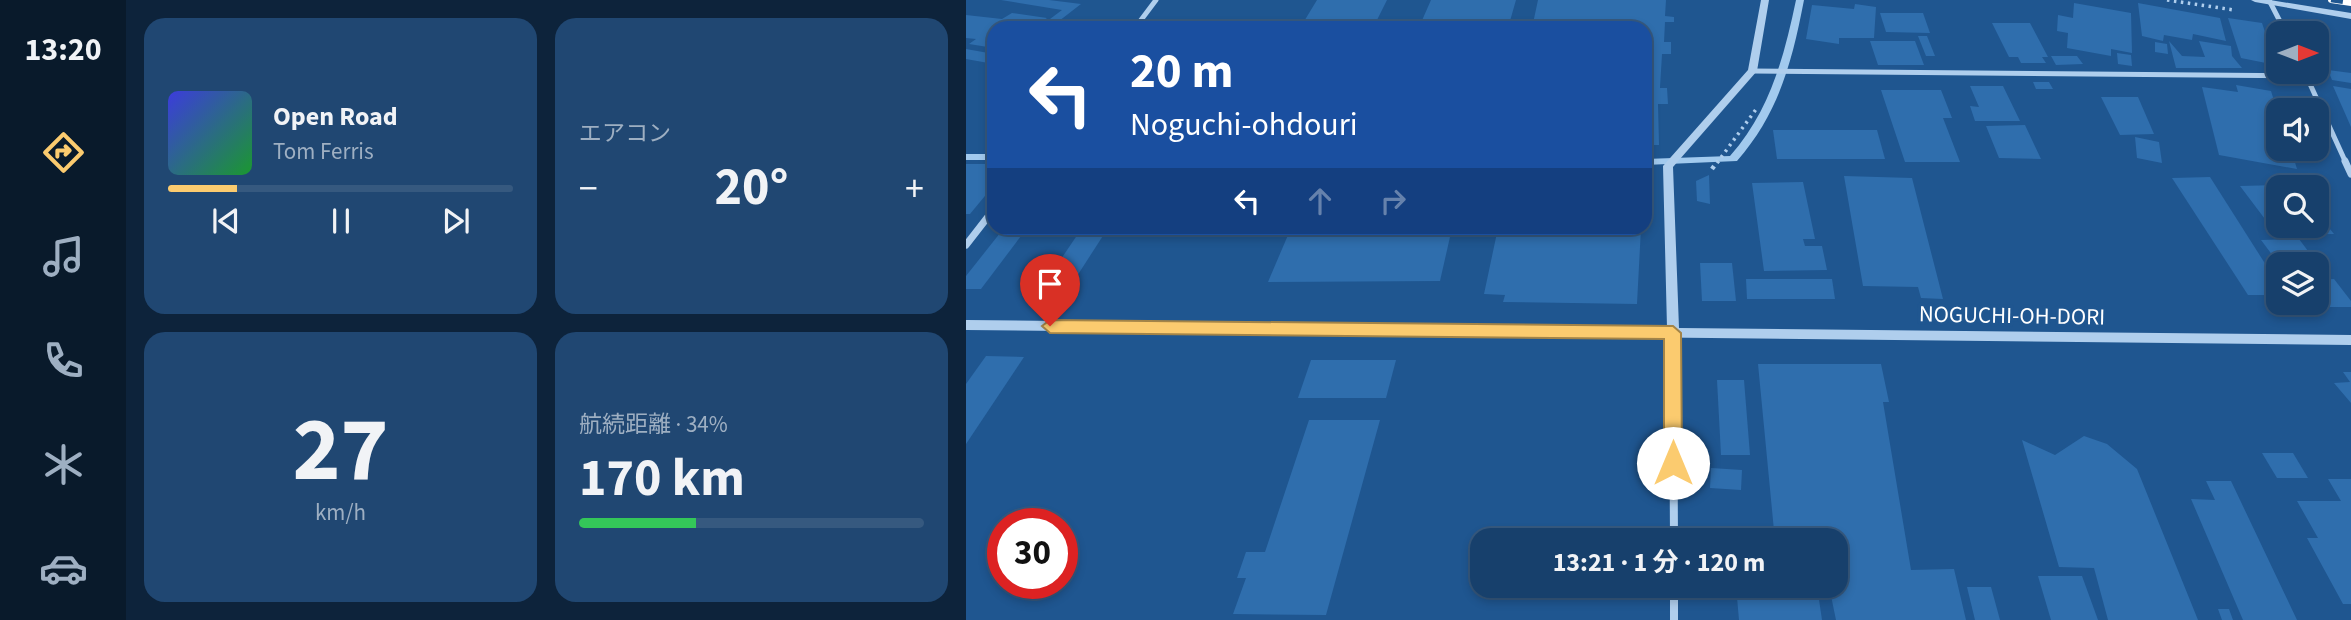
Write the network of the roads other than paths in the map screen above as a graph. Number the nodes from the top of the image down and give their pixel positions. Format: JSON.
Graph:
{"nodes":[{"id":1,"x":1156,"y":0,"type":"edge"},
{"id":2,"x":1765,"y":0,"type":"edge"},
{"id":3,"x":2255,"y":0,"type":"edge"},
{"id":4,"x":2270,"y":1,"type":"edge"},
{"id":5,"x":2351,"y":16,"type":"edge"},
{"id":6,"x":1140,"y":21,"type":"edge"},
{"id":7,"x":2280,"y":21,"type":"edge"},
{"id":8,"x":1752,"y":71,"type":"junction"},
{"id":9,"x":2266,"y":74,"type":"edge"},
{"id":10,"x":2310,"y":84,"type":"edge"},
{"id":11,"x":2351,"y":174,"type":"edge"},
{"id":12,"x":987,"y":218,"type":"edge"},
{"id":13,"x":966,"y":245,"type":"edge"},
{"id":14,"x":966,"y":325,"type":"edge"},
{"id":15,"x":1673,"y":333,"type":"junction"},
{"id":16,"x":2351,"y":340,"type":"edge"},
{"id":17,"x":1674,"y":528,"type":"edge"},
{"id":18,"x":1674,"y":598,"type":"edge"},
{"id":19,"x":1674,"y":620,"type":"edge"}],
"edges":[{"from":1,"to":6,"type":"street"},
{"from":2,"to":8,"type":"street"},
{"from":3,"to":4,"type":"street"},
{"from":4,"to":5,"type":"street"},
{"from":4,"to":7,"type":"street"},
{"from":8,"to":9,"type":"street"},
{"from":8,"to":15,"type":"street"},
{"from":10,"to":11,"type":"street"},
{"from":12,"to":13,"type":"street"},
{"from":14,"to":15,"type":"street","name":"NOGUCHI-OH-DORI"},
{"from":15,"to":16,"type":"street","name":"NOGUCHI-OH-DORI"},
{"from":15,"to":17,"type":"street"},
{"from":18,"to":19,"type":"street"}]}
